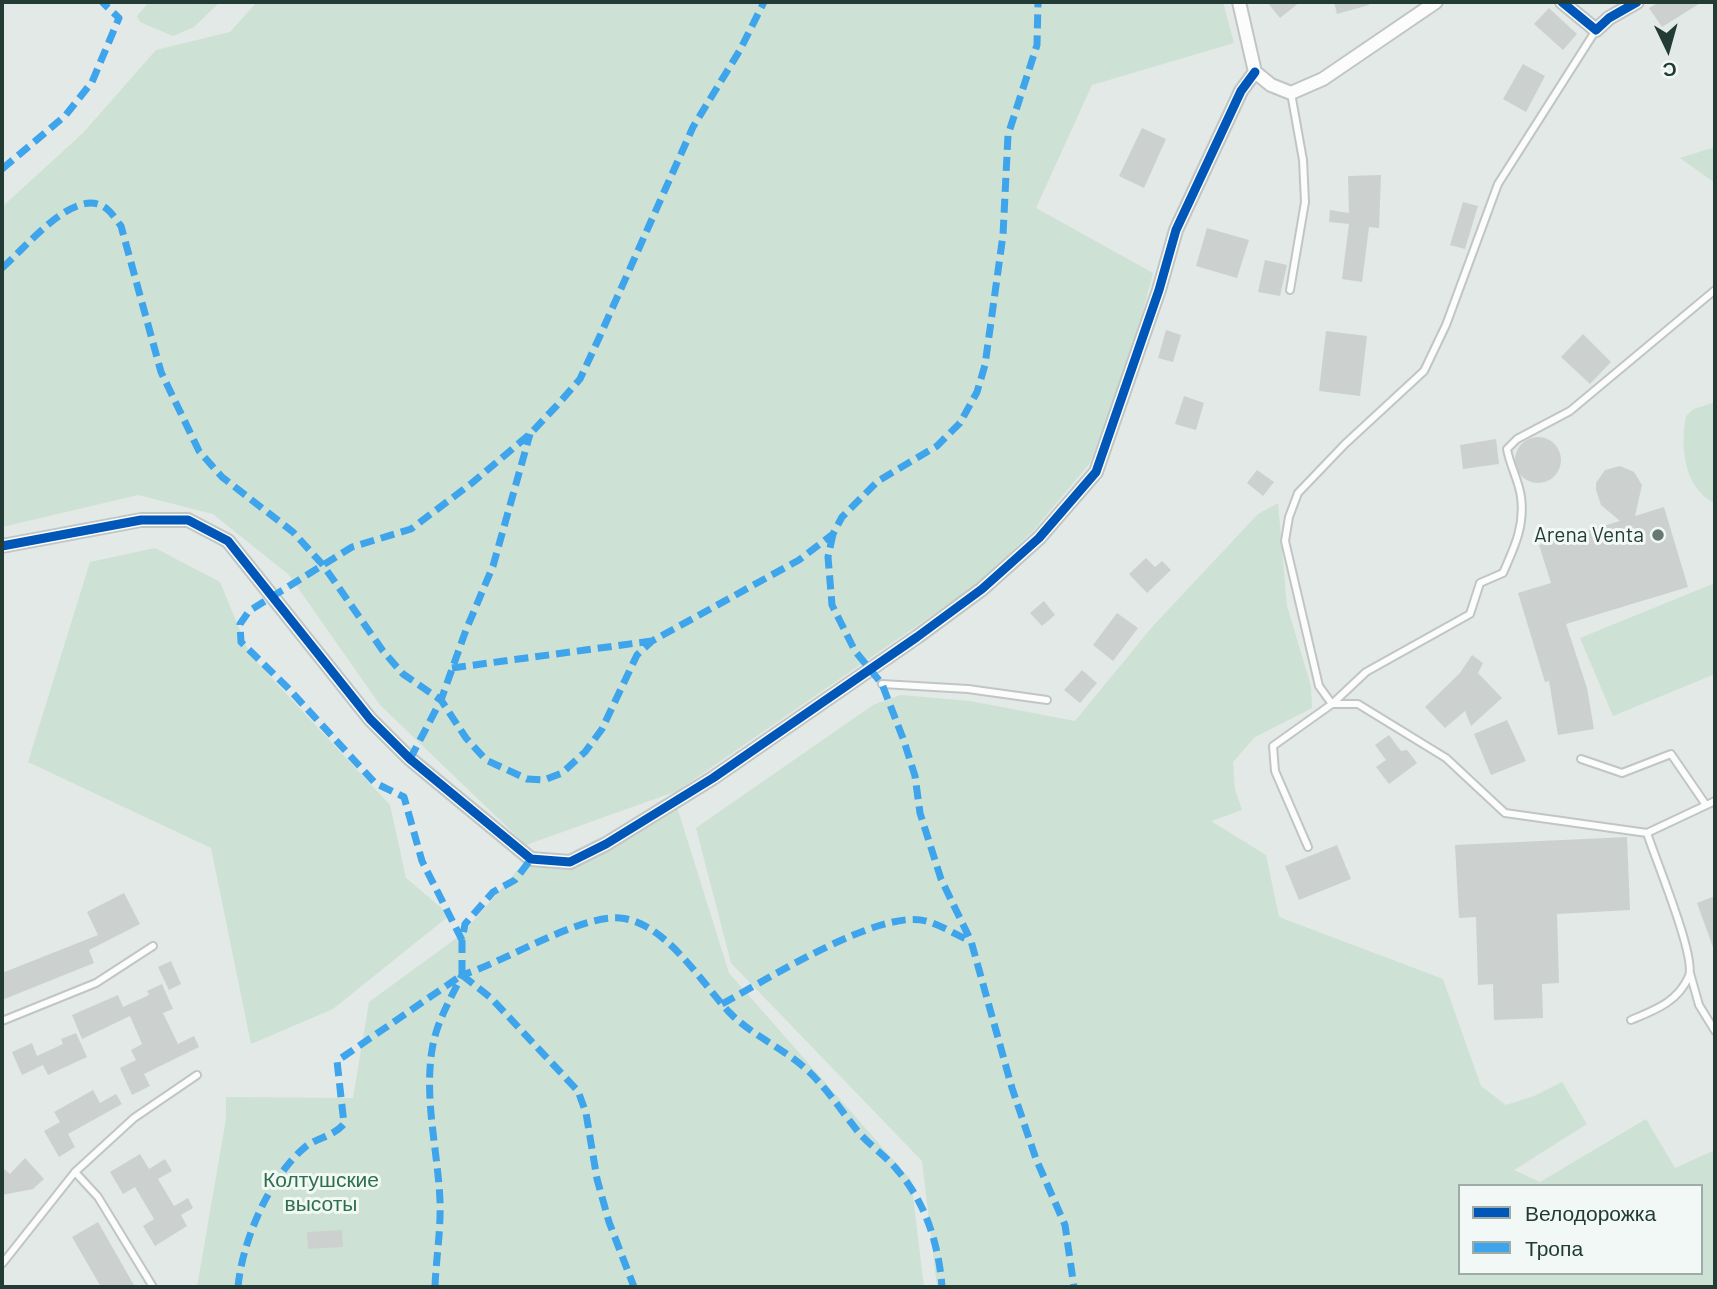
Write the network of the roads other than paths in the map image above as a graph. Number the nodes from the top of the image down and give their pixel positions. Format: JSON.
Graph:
{"nodes":[{"id":1,"x":1239,"y":2,"type":"edge"},
{"id":2,"x":1436,"y":2,"type":"edge"},
{"id":3,"x":1562,"y":2,"type":"edge"},
{"id":4,"x":1637,"y":2,"type":"edge"},
{"id":5,"x":1596,"y":30,"type":"junction"},
{"id":6,"x":1255,"y":72,"type":"junction"},
{"id":7,"x":1291,"y":93,"type":"junction"},
{"id":8,"x":1290,"y":290,"type":"dead end"},
{"id":9,"x":1715,"y":290,"type":"edge"},
{"id":10,"x":2,"y":546,"type":"edge"},
{"id":11,"x":882,"y":684,"type":"dead end"},
{"id":12,"x":1047,"y":700,"type":"dead end"},
{"id":13,"x":1332,"y":704,"type":"junction"},
{"id":14,"x":1581,"y":759,"type":"dead end"},
{"id":15,"x":1715,"y":801,"type":"edge"},
{"id":16,"x":1706,"y":805,"type":"junction"},
{"id":17,"x":1647,"y":833,"type":"junction"},
{"id":18,"x":1308,"y":847,"type":"dead end"},
{"id":19,"x":153,"y":946,"type":"dead end"},
{"id":20,"x":1690,"y":973,"type":"junction"},
{"id":21,"x":1631,"y":1020,"type":"dead end"},
{"id":22,"x":2,"y":1021,"type":"edge"},
{"id":23,"x":1715,"y":1031,"type":"edge"},
{"id":24,"x":197,"y":1075,"type":"dead end"},
{"id":25,"x":75,"y":1172,"type":"junction"},
{"id":26,"x":2,"y":1264,"type":"edge"},
{"id":27,"x":153,"y":1287,"type":"edge"}],
"edges":[{"from":1,"to":6,"type":"street"},
{"from":2,"to":7,"type":"street"},
{"from":3,"to":5,"type":"street"},
{"from":4,"to":5,"type":"street"},
{"from":5,"to":13,"type":"lane"},
{"from":6,"to":7,"type":"street"},
{"from":6,"to":10,"type":"street"},
{"from":7,"to":8,"type":"lane"},
{"from":9,"to":13,"type":"lane"},
{"from":11,"to":12,"type":"lane"},
{"from":13,"to":17,"type":"lane"},
{"from":13,"to":18,"type":"lane"},
{"from":14,"to":16,"type":"lane"},
{"from":15,"to":16,"type":"lane"},
{"from":16,"to":17,"type":"lane"},
{"from":17,"to":20,"type":"lane"},
{"from":19,"to":22,"type":"lane"},
{"from":20,"to":21,"type":"lane"},
{"from":20,"to":23,"type":"lane"},
{"from":24,"to":25,"type":"lane"},
{"from":25,"to":26,"type":"lane"},
{"from":25,"to":27,"type":"lane"}]}
